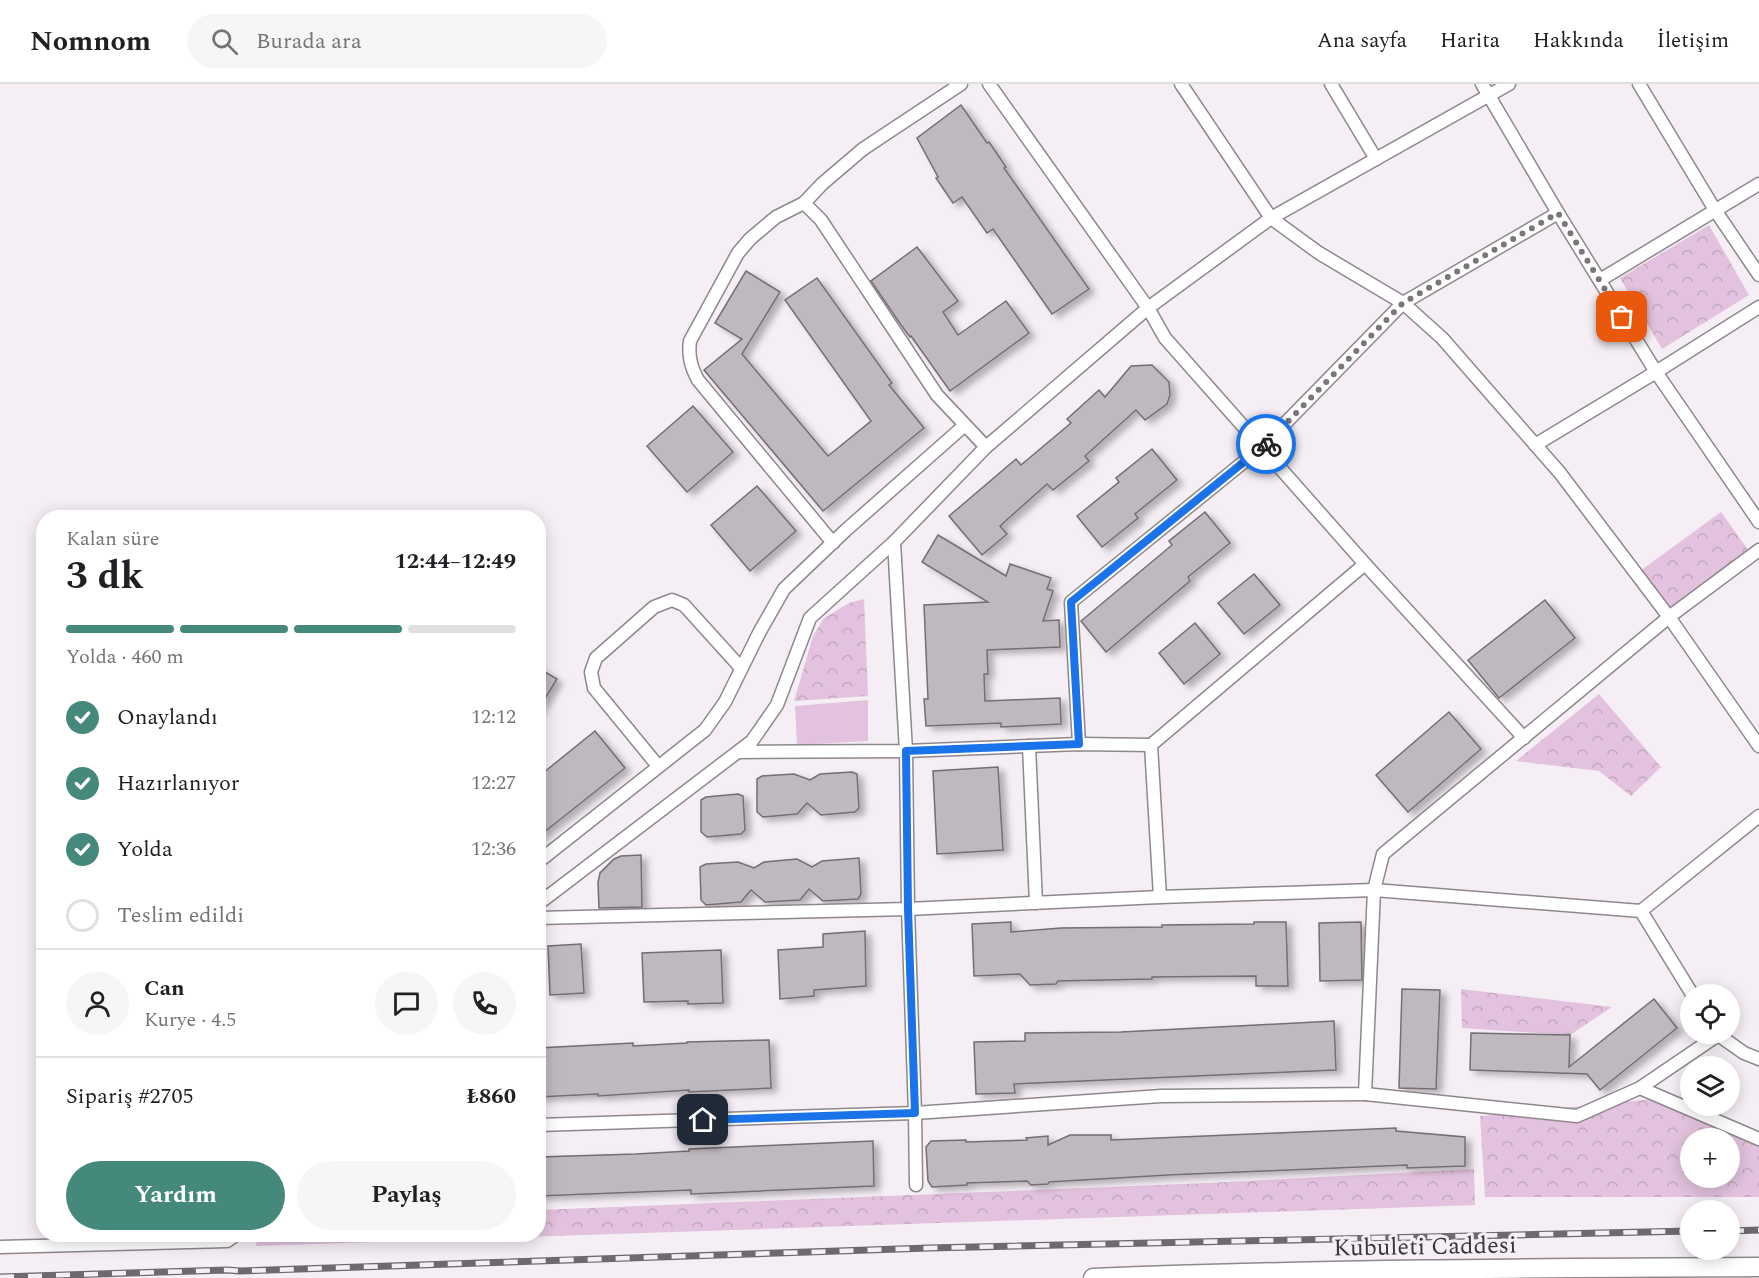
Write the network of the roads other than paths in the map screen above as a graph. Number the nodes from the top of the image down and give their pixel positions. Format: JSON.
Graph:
{"nodes":[{"id":1,"x":961,"y":84,"type":"edge"},
{"id":2,"x":989,"y":84,"type":"edge"},
{"id":3,"x":1181,"y":84,"type":"edge"},
{"id":4,"x":1331,"y":84,"type":"edge"},
{"id":5,"x":1482,"y":84,"type":"edge"},
{"id":6,"x":1509,"y":84,"type":"edge"},
{"id":7,"x":1639,"y":84,"type":"edge"},
{"id":8,"x":1489,"y":96,"type":"junction"},
{"id":9,"x":1376,"y":159,"type":"junction"},
{"id":10,"x":1759,"y":184,"type":"edge"},
{"id":11,"x":804,"y":203,"type":"junction"},
{"id":12,"x":1715,"y":210,"type":"junction"},
{"id":13,"x":1558,"y":213,"type":"junction"},
{"id":14,"x":1271,"y":218,"type":"junction"},
{"id":15,"x":1759,"y":275,"type":"edge"},
{"id":16,"x":1600,"y":280,"type":"junction"},
{"id":17,"x":1403,"y":303,"type":"junction"},
{"id":18,"x":1759,"y":307,"type":"edge"},
{"id":19,"x":1148,"y":308,"type":"junction"},
{"id":20,"x":1656,"y":372,"type":"junction"},
{"id":21,"x":965,"y":425,"type":"junction"},
{"id":22,"x":1535,"y":445,"type":"junction"},
{"id":23,"x":986,"y":447,"type":"junction"},
{"id":24,"x":1261,"y":448,"type":"junction"},
{"id":25,"x":1759,"y":522,"type":"edge"},
{"id":26,"x":894,"y":542,"type":"junction"},
{"id":27,"x":833,"y":543,"type":"junction"},
{"id":28,"x":1759,"y":550,"type":"edge"},
{"id":29,"x":1365,"y":564,"type":"junction"},
{"id":30,"x":1669,"y":617,"type":"junction"},
{"id":31,"x":741,"y":668,"type":"junction"},
{"id":32,"x":1524,"y":738,"type":"junction"},
{"id":33,"x":1079,"y":744,"type":"junction"},
{"id":34,"x":1029,"y":746,"type":"junction"},
{"id":35,"x":1151,"y":746,"type":"junction"},
{"id":36,"x":1759,"y":746,"type":"edge"},
{"id":37,"x":906,"y":751,"type":"junction"},
{"id":38,"x":738,"y":752,"type":"junction"},
{"id":39,"x":658,"y":766,"type":"junction"},
{"id":40,"x":1759,"y":816,"type":"edge"},
{"id":41,"x":546,"y":856,"type":"edge"},
{"id":42,"x":1374,"y":890,"type":"junction"},
{"id":43,"x":1160,"y":897,"type":"junction"},
{"id":44,"x":546,"y":898,"type":"edge"},
{"id":45,"x":1036,"y":903,"type":"junction"},
{"id":46,"x":908,"y":909,"type":"junction"},
{"id":47,"x":1641,"y":911,"type":"junction"},
{"id":48,"x":546,"y":918,"type":"edge"},
{"id":49,"x":1686,"y":984,"type":"edge"},
{"id":50,"x":1703,"y":1044,"type":"edge"},
{"id":51,"x":1731,"y":1044,"type":"edge"},
{"id":52,"x":1759,"y":1059,"type":"edge"},
{"id":53,"x":1640,"y":1088,"type":"junction"},
{"id":54,"x":1365,"y":1094,"type":"junction"},
{"id":55,"x":915,"y":1113,"type":"junction"},
{"id":56,"x":546,"y":1125,"type":"edge"},
{"id":57,"x":1759,"y":1139,"type":"edge"},
{"id":58,"x":916,"y":1185,"type":"dead end"},
{"id":59,"x":189,"y":1242,"type":"edge"},
{"id":60,"x":0,"y":1247,"type":"edge"},
{"id":61,"x":1759,"y":1267,"type":"edge"},
{"id":62,"x":1522,"y":1273,"type":"edge"},
{"id":63,"x":1196,"y":1276,"type":"edge"},
{"id":64,"x":1093,"y":1278,"type":"edge"}],
"edges":[{"from":1,"to":11,"type":"street"},
{"from":2,"to":19,"type":"street"},
{"from":3,"to":14,"type":"street"},
{"from":4,"to":9,"type":"street"},
{"from":5,"to":8,"type":"street"},
{"from":6,"to":8,"type":"street"},
{"from":7,"to":12,"type":"street"},
{"from":8,"to":9,"type":"street"},
{"from":8,"to":13,"type":"street"},
{"from":9,"to":14,"type":"street"},
{"from":10,"to":12,"type":"street"},
{"from":11,"to":21,"type":"street"},
{"from":11,"to":27,"type":"street"},
{"from":12,"to":15,"type":"street"},
{"from":12,"to":16,"type":"street"},
{"from":13,"to":16,"type":"street"},
{"from":13,"to":17,"type":"street"},
{"from":14,"to":17,"type":"street"},
{"from":14,"to":19,"type":"street"},
{"from":16,"to":20,"type":"street"},
{"from":17,"to":22,"type":"street"},
{"from":17,"to":24,"type":"street"},
{"from":18,"to":20,"type":"street"},
{"from":19,"to":23,"type":"street"},
{"from":19,"to":24,"type":"street"},
{"from":20,"to":22,"type":"street"},
{"from":20,"to":25,"type":"street"},
{"from":21,"to":23,"type":"street"},
{"from":21,"to":27,"type":"street"},
{"from":22,"to":30,"type":"street"},
{"from":23,"to":26,"type":"street"},
{"from":24,"to":29,"type":"street"},
{"from":24,"to":33,"type":"street"},
{"from":26,"to":37,"type":"street"},
{"from":26,"to":38,"type":"street"},
{"from":27,"to":31,"type":"street"},
{"from":28,"to":30,"type":"street"},
{"from":29,"to":32,"type":"street"},
{"from":29,"to":35,"type":"street"},
{"from":30,"to":32,"type":"street"},
{"from":30,"to":36,"type":"street"},
{"from":31,"to":39,"type":"street"},
{"from":31,"to":39,"type":"street"},
{"from":32,"to":42,"type":"street"},
{"from":33,"to":34,"type":"street"},
{"from":33,"to":35,"type":"street"},
{"from":34,"to":37,"type":"street"},
{"from":34,"to":45,"type":"street"},
{"from":35,"to":43,"type":"street"},
{"from":37,"to":38,"type":"street"},
{"from":37,"to":46,"type":"street"},
{"from":38,"to":44,"type":"street"},
{"from":39,"to":41,"type":"street"},
{"from":40,"to":47,"type":"street"},
{"from":42,"to":43,"type":"street"},
{"from":42,"to":47,"type":"street"},
{"from":42,"to":54,"type":"street"},
{"from":43,"to":45,"type":"street"},
{"from":45,"to":46,"type":"street"},
{"from":46,"to":48,"type":"street"},
{"from":46,"to":55,"type":"street"},
{"from":47,"to":49,"type":"street"},
{"from":50,"to":53,"type":"street"},
{"from":51,"to":52,"type":"street"},
{"from":53,"to":54,"type":"street"},
{"from":53,"to":57,"type":"street"},
{"from":54,"to":55,"type":"street"},
{"from":55,"to":56,"type":"street"},
{"from":55,"to":58,"type":"street"},
{"from":59,"to":60,"type":"street"},
{"from":61,"to":62,"type":"street","name":"Kubuleti Caddesi"},
{"from":62,"to":63,"type":"street","name":"Kubuleti Caddesi"},
{"from":63,"to":64,"type":"street","name":"Kubuleti Caddesi"}]}
